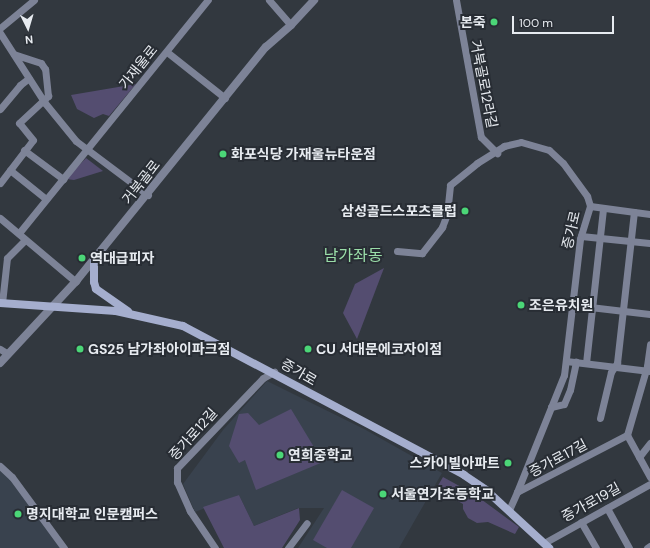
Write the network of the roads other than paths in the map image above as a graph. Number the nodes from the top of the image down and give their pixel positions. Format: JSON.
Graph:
{"nodes":[{"id":1,"x":34,"y":0,"type":"edge"},
{"id":2,"x":208,"y":0,"type":"edge"},
{"id":3,"x":268,"y":0,"type":"edge"},
{"id":4,"x":314,"y":0,"type":"edge"},
{"id":5,"x":456,"y":0,"type":"edge"},
{"id":6,"x":291,"y":25,"type":"junction"},
{"id":7,"x":0,"y":28,"type":"edge"},
{"id":8,"x":0,"y":33,"type":"edge"},
{"id":9,"x":167,"y":52,"type":"junction"},
{"id":10,"x":14,"y":54,"type":"junction"},
{"id":11,"x":29,"y":78,"type":"junction"},
{"id":12,"x":225,"y":98,"type":"junction"},
{"id":13,"x":43,"y":101,"type":"junction"},
{"id":14,"x":0,"y":109,"type":"edge"},
{"id":15,"x":88,"y":149,"type":"junction"},
{"id":16,"x":24,"y":150,"type":"junction"},
{"id":17,"x":497,"y":153,"type":"junction"},
{"id":18,"x":10,"y":170,"type":"junction"},
{"id":19,"x":63,"y":179,"type":"junction"},
{"id":20,"x":0,"y":183,"type":"edge"},
{"id":21,"x":148,"y":195,"type":"junction"},
{"id":22,"x":46,"y":199,"type":"junction"},
{"id":23,"x":590,"y":206,"type":"junction"},
{"id":24,"x":603,"y":208,"type":"junction"},
{"id":25,"x":634,"y":212,"type":"junction"},
{"id":26,"x":650,"y":214,"type":"edge"},
{"id":27,"x":0,"y":218,"type":"edge"},
{"id":28,"x":19,"y":232,"type":"junction"},
{"id":29,"x":581,"y":236,"type":"junction"},
{"id":30,"x":600,"y":238,"type":"junction"},
{"id":31,"x":25,"y":240,"type":"junction"},
{"id":32,"x":630,"y":241,"type":"junction"},
{"id":33,"x":650,"y":243,"type":"edge"},
{"id":34,"x":397,"y":251,"type":"dead end"},
{"id":35,"x":3,"y":258,"type":"edge"},
{"id":36,"x":94,"y":260,"type":"junction"},
{"id":37,"x":76,"y":282,"type":"junction"},
{"id":38,"x":1,"y":303,"type":"edge"},
{"id":39,"x":573,"y":305,"type":"junction"},
{"id":40,"x":52,"y":308,"type":"junction"},
{"id":41,"x":592,"y":308,"type":"junction"},
{"id":42,"x":623,"y":311,"type":"junction"},
{"id":43,"x":134,"y":314,"type":"junction"},
{"id":44,"x":650,"y":314,"type":"edge"},
{"id":45,"x":650,"y":344,"type":"edge"},
{"id":46,"x":0,"y":349,"type":"edge"},
{"id":47,"x":8,"y":354,"type":"junction"},
{"id":48,"x":566,"y":361,"type":"junction"},
{"id":49,"x":576,"y":362,"type":"junction"},
{"id":50,"x":0,"y":363,"type":"edge"},
{"id":51,"x":586,"y":364,"type":"junction"},
{"id":52,"x":614,"y":367,"type":"junction"},
{"id":53,"x":647,"y":371,"type":"edge"},
{"id":54,"x":274,"y":372,"type":"junction"},
{"id":55,"x":551,"y":407,"type":"junction"},
{"id":56,"x":600,"y":418,"type":"dead end"},
{"id":57,"x":627,"y":435,"type":"junction"},
{"id":58,"x":650,"y":443,"type":"edge"},
{"id":59,"x":639,"y":457,"type":"junction"},
{"id":60,"x":0,"y":466,"type":"edge"},
{"id":61,"x":650,"y":477,"type":"edge"},
{"id":62,"x":650,"y":484,"type":"edge"},
{"id":63,"x":518,"y":492,"type":"junction"},
{"id":64,"x":607,"y":508,"type":"junction"},
{"id":65,"x":509,"y":510,"type":"junction"},
{"id":66,"x":581,"y":522,"type":"junction"},
{"id":67,"x":306,"y":523,"type":"dead end"},
{"id":68,"x":547,"y":546,"type":"edge"},
{"id":69,"x":650,"y":546,"type":"edge"},
{"id":70,"x":64,"y":548,"type":"edge"},
{"id":71,"x":215,"y":548,"type":"edge"},
{"id":72,"x":288,"y":548,"type":"edge"},
{"id":73,"x":596,"y":548,"type":"edge"},
{"id":74,"x":629,"y":548,"type":"edge"},
{"id":75,"x":646,"y":548,"type":"edge"}],
"edges":[{"from":1,"to":7,"type":"street"},
{"from":2,"to":9,"type":"street","name":"가재울로"},
{"from":3,"to":6,"type":"street"},
{"from":4,"to":6,"type":"street","name":"거북골로"},
{"from":5,"to":17,"type":"street","name":"거북골로12라길"},
{"from":6,"to":12,"type":"street","name":"거북골로"},
{"from":8,"to":10,"type":"street"},
{"from":9,"to":12,"type":"street"},
{"from":9,"to":15,"type":"street","name":"가재울로"},
{"from":10,"to":11,"type":"street"},
{"from":10,"to":13,"type":"street"},
{"from":11,"to":13,"type":"street"},
{"from":11,"to":14,"type":"street"},
{"from":12,"to":21,"type":"street","name":"거북골로"},
{"from":13,"to":15,"type":"street"},
{"from":13,"to":16,"type":"street"},
{"from":15,"to":19,"type":"street","name":"가재울로"},
{"from":15,"to":21,"type":"street"},
{"from":16,"to":18,"type":"street"},
{"from":16,"to":19,"type":"street"},
{"from":17,"to":23,"type":"street","name":"증가로"},
{"from":17,"to":34,"type":"street"},
{"from":18,"to":20,"type":"street"},
{"from":18,"to":22,"type":"street"},
{"from":19,"to":22,"type":"street","name":"가재울로"},
{"from":21,"to":36,"type":"street","name":"거북골로"},
{"from":22,"to":28,"type":"street","name":"가재울로"},
{"from":23,"to":24,"type":"street"},
{"from":23,"to":29,"type":"street","name":"증가로"},
{"from":24,"to":25,"type":"street"},
{"from":24,"to":30,"type":"street"},
{"from":25,"to":26,"type":"street"},
{"from":25,"to":32,"type":"street"},
{"from":27,"to":28,"type":"street"},
{"from":28,"to":31,"type":"street"},
{"from":29,"to":30,"type":"street"},
{"from":29,"to":39,"type":"street","name":"증가로"},
{"from":30,"to":32,"type":"street"},
{"from":30,"to":41,"type":"street"},
{"from":31,"to":35,"type":"street"},
{"from":31,"to":37,"type":"street"},
{"from":32,"to":33,"type":"street"},
{"from":32,"to":42,"type":"street"},
{"from":35,"to":38,"type":"street"},
{"from":36,"to":37,"type":"street","name":"거북골로"},
{"from":36,"to":43,"type":"main road"},
{"from":37,"to":40,"type":"street","name":"거북골로"},
{"from":38,"to":40,"type":"main road","name":"증가로"},
{"from":39,"to":41,"type":"street"},
{"from":39,"to":48,"type":"street","name":"증가로"},
{"from":40,"to":43,"type":"main road","name":"증가로"},
{"from":40,"to":47,"type":"street","name":"거북골로"},
{"from":41,"to":42,"type":"street"},
{"from":41,"to":51,"type":"street"},
{"from":42,"to":44,"type":"street"},
{"from":42,"to":52,"type":"street"},
{"from":43,"to":54,"type":"main road","name":"증가로"},
{"from":45,"to":53,"type":"street"},
{"from":46,"to":47,"type":"street"},
{"from":47,"to":50,"type":"street","name":"거북골로"},
{"from":48,"to":49,"type":"street"},
{"from":48,"to":55,"type":"street","name":"증가로"},
{"from":49,"to":51,"type":"street"},
{"from":49,"to":55,"type":"street"},
{"from":51,"to":52,"type":"street"},
{"from":52,"to":53,"type":"street"},
{"from":52,"to":56,"type":"street"},
{"from":53,"to":57,"type":"street"},
{"from":54,"to":65,"type":"main road","name":"증가로"},
{"from":54,"to":71,"type":"street","name":"증가로12길"},
{"from":55,"to":63,"type":"street","name":"증가로"},
{"from":57,"to":59,"type":"street"},
{"from":57,"to":63,"type":"street","name":"증가로17길"},
{"from":58,"to":59,"type":"street"},
{"from":59,"to":61,"type":"street"},
{"from":60,"to":70,"type":"street"},
{"from":62,"to":64,"type":"street","name":"증가로19길"},
{"from":63,"to":65,"type":"street","name":"증가로17길"},
{"from":64,"to":66,"type":"street","name":"증가로19길"},
{"from":64,"to":74,"type":"street"},
{"from":65,"to":68,"type":"main road","name":"증가로"},
{"from":66,"to":68,"type":"street","name":"증가로19길"},
{"from":66,"to":73,"type":"street"},
{"from":67,"to":72,"type":"street"},
{"from":69,"to":75,"type":"street"}]}
